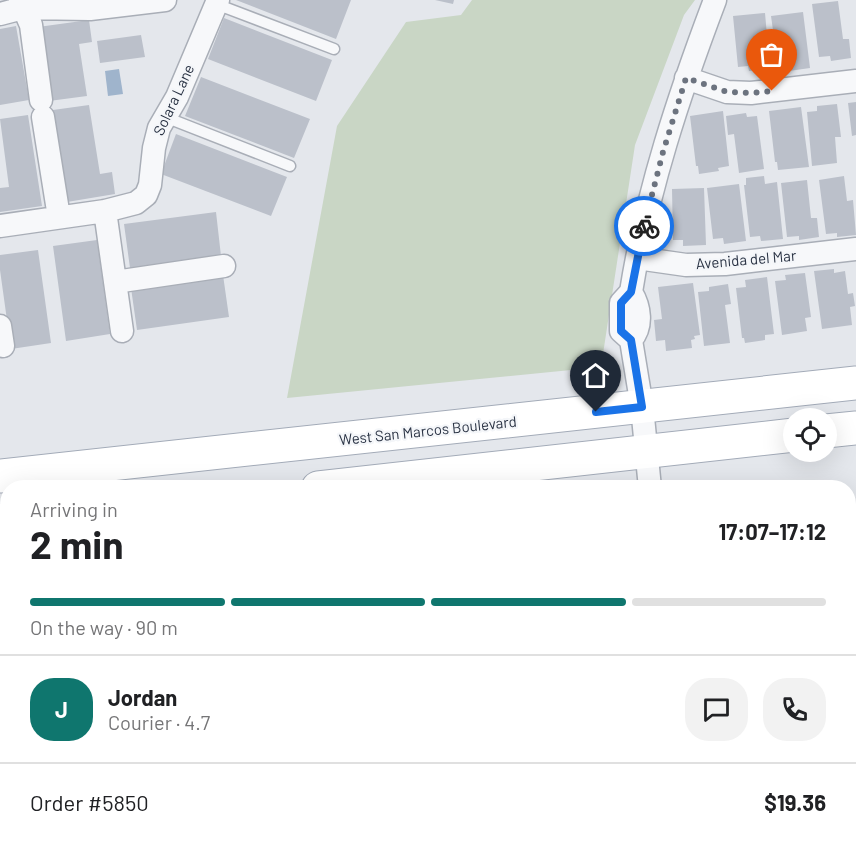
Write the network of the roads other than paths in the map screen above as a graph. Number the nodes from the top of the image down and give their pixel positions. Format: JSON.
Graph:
{"nodes":[{"id":1,"x":156,"y":0,"type":"edge"},
{"id":2,"x":715,"y":0,"type":"edge"},
{"id":3,"x":210,"y":1,"type":"edge"},
{"id":4,"x":22,"y":4,"type":"edge"},
{"id":5,"x":0,"y":14,"type":"edge"},
{"id":6,"x":334,"y":49,"type":"dead end"},
{"id":7,"x":686,"y":78,"type":"junction"},
{"id":8,"x":856,"y":81,"type":"edge"},
{"id":9,"x":165,"y":117,"type":"junction"},
{"id":10,"x":290,"y":166,"type":"dead end"},
{"id":11,"x":105,"y":211,"type":"junction"},
{"id":12,"x":59,"y":217,"type":"junction"},
{"id":13,"x":0,"y":226,"type":"edge"},
{"id":14,"x":856,"y":249,"type":"edge"},
{"id":15,"x":637,"y":258,"type":"junction"},
{"id":16,"x":224,"y":266,"type":"dead end"},
{"id":17,"x":115,"y":282,"type":"junction"},
{"id":18,"x":122,"y":331,"type":"dead end"},
{"id":19,"x":856,"y":383,"type":"edge"},
{"id":20,"x":642,"y":407,"type":"junction"},
{"id":21,"x":856,"y":428,"type":"edge"},
{"id":22,"x":837,"y":430,"type":"edge"},
{"id":23,"x":783,"y":436,"type":"edge"},
{"id":24,"x":647,"y":452,"type":"junction"},
{"id":25,"x":0,"y":476,"type":"edge"},
{"id":26,"x":391,"y":480,"type":"edge"},
{"id":27,"x":649,"y":480,"type":"edge"}],
"edges":[{"from":1,"to":4,"type":"street"},
{"from":2,"to":7,"type":"street"},
{"from":3,"to":6,"type":"lane"},
{"from":3,"to":9,"type":"street","name":"Solara Lane"},
{"from":4,"to":5,"type":"street"},
{"from":4,"to":12,"type":"street"},
{"from":7,"to":8,"type":"street"},
{"from":7,"to":15,"type":"street"},
{"from":9,"to":10,"type":"lane"},
{"from":9,"to":11,"type":"street","name":"Solara Lane"},
{"from":11,"to":12,"type":"street","name":"Solara Lane"},
{"from":11,"to":17,"type":"street"},
{"from":12,"to":13,"type":"street","name":"Solara Lane"},
{"from":14,"to":15,"type":"street","name":"Avenida del Mar"},
{"from":15,"to":20,"type":"street"},
{"from":16,"to":17,"type":"street"},
{"from":17,"to":18,"type":"street"},
{"from":19,"to":20,"type":"main road","name":"West San Marcos Boulevard"},
{"from":20,"to":24,"type":"street"},
{"from":20,"to":25,"type":"main road","name":"West San Marcos Boulevard"},
{"from":21,"to":22,"type":"main road"},
{"from":23,"to":24,"type":"main road"},
{"from":24,"to":26,"type":"main road"},
{"from":24,"to":27,"type":"street"}]}
